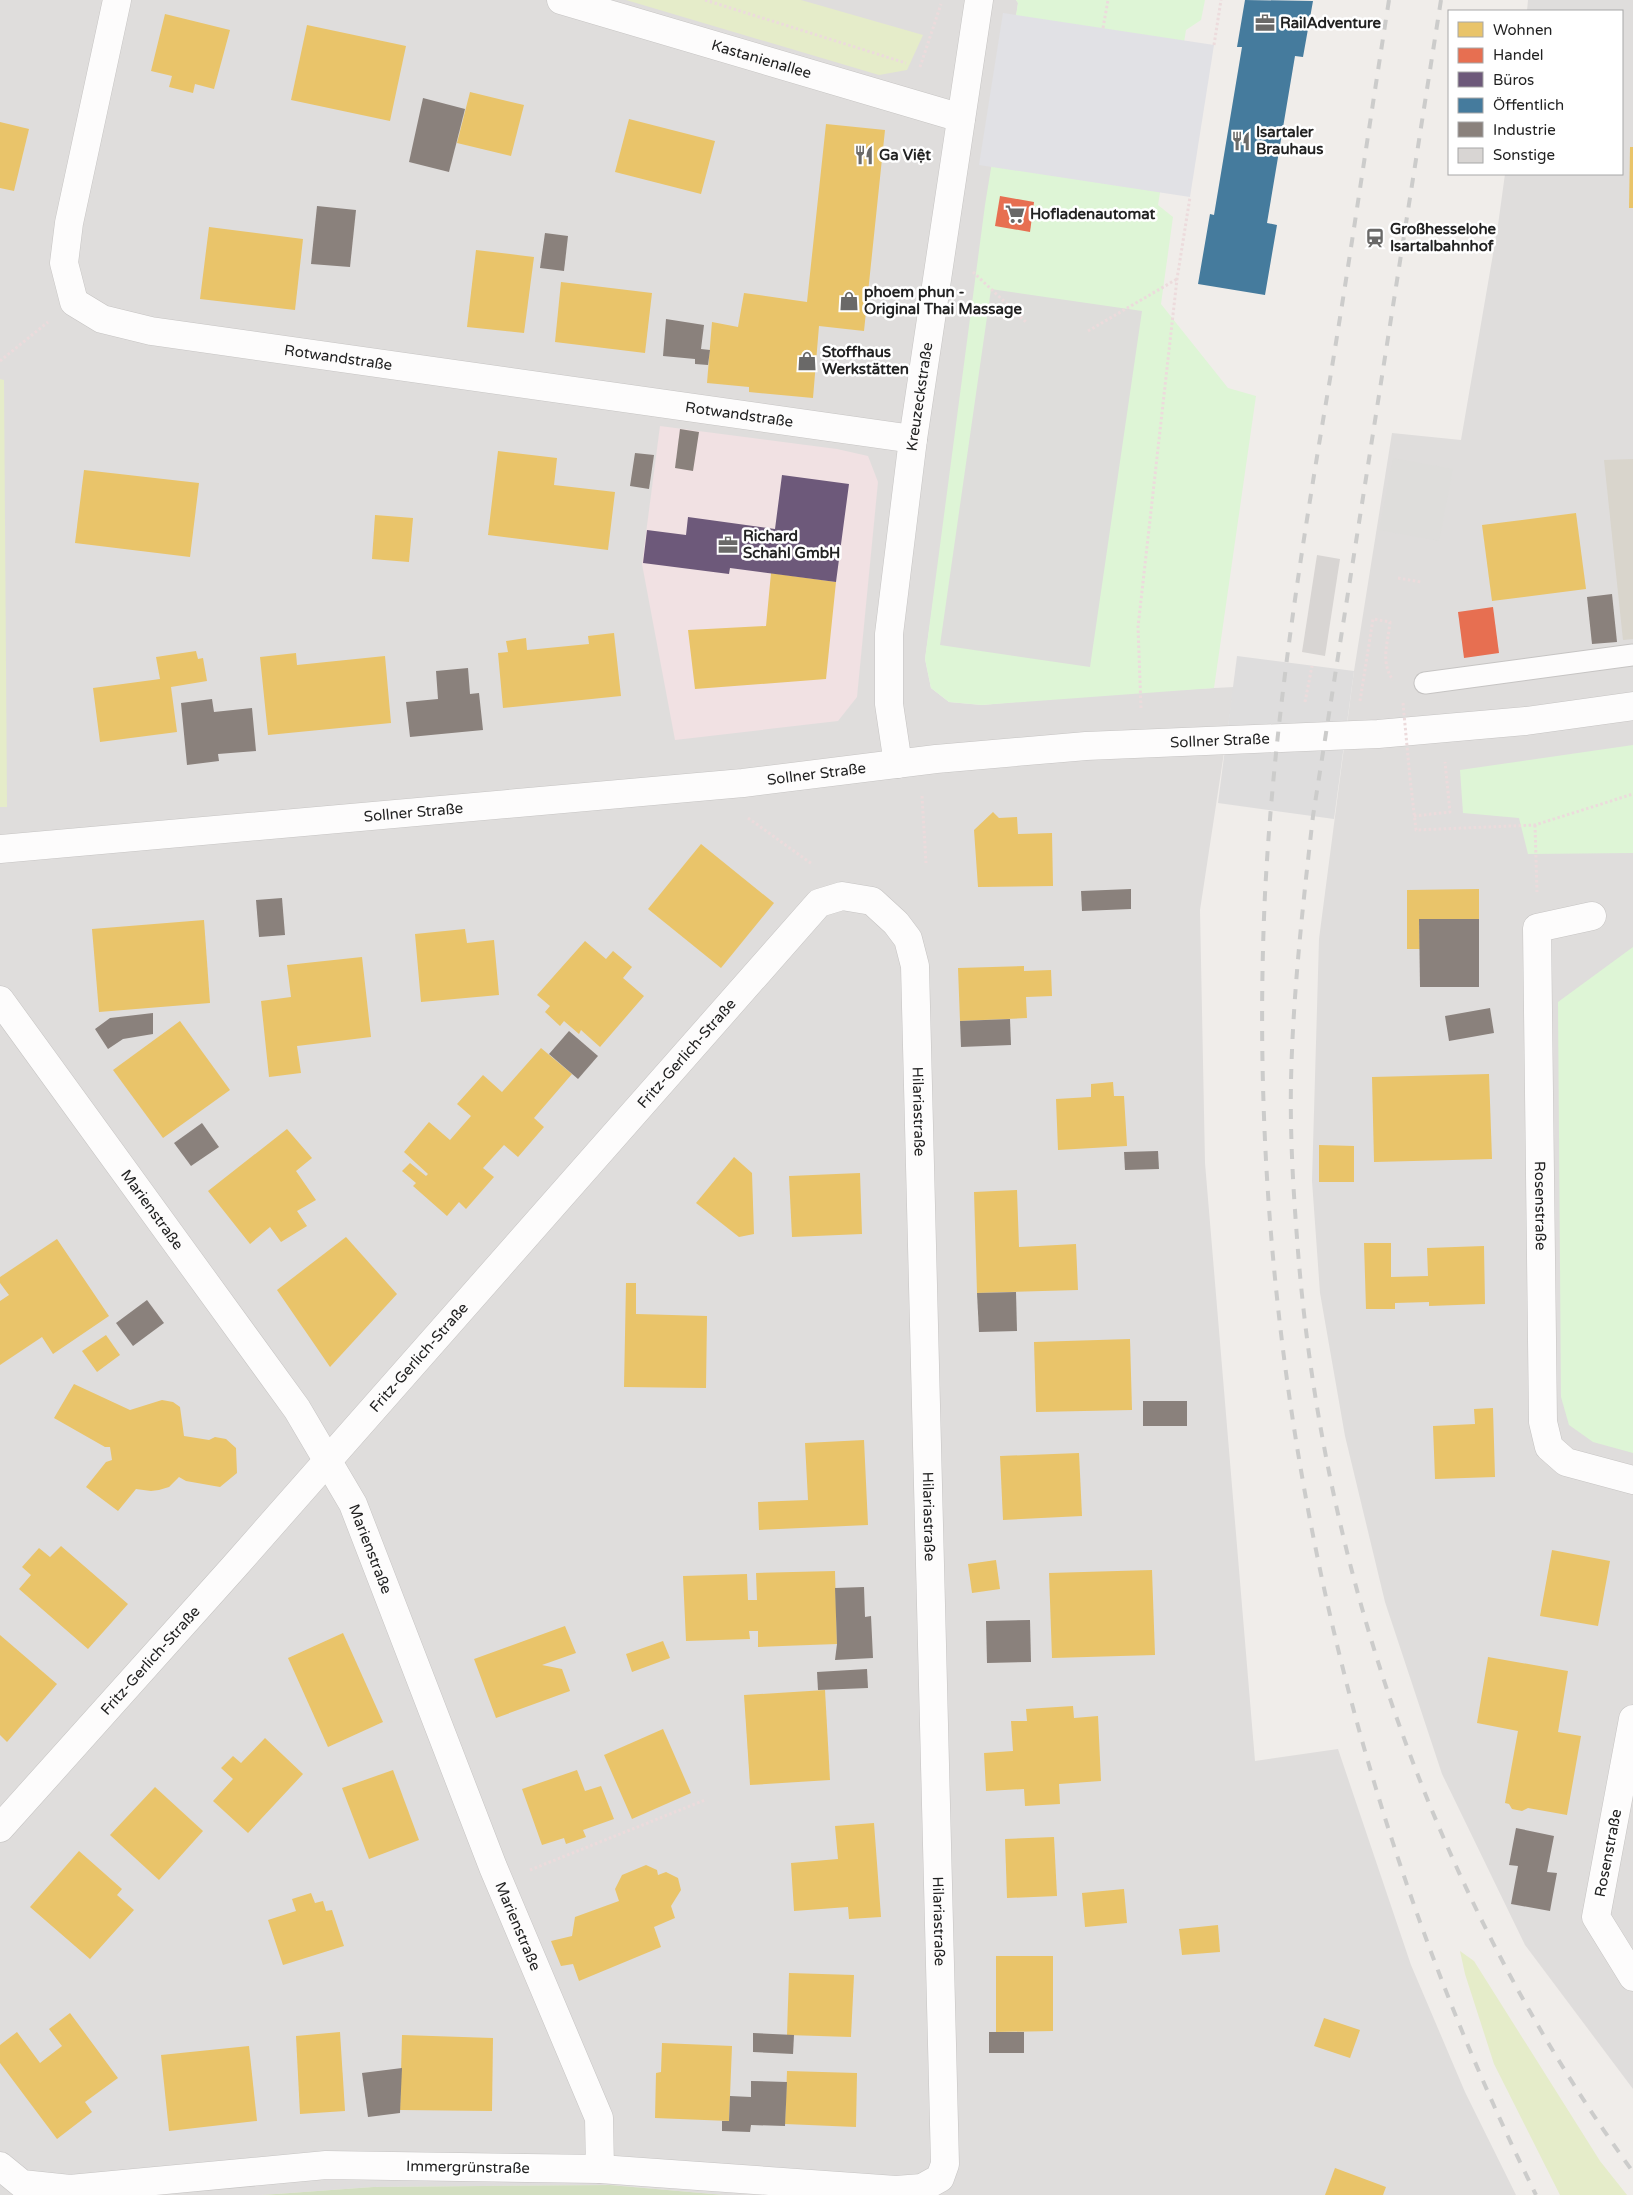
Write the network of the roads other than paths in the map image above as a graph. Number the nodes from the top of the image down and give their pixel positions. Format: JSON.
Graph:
{"nodes":[{"id":1,"x":117,"y":0,"type":"edge"},
{"id":2,"x":561,"y":0,"type":"edge"},
{"id":3,"x":978,"y":0,"type":"edge"},
{"id":4,"x":961,"y":118,"type":"junction"},
{"id":5,"x":913,"y":439,"type":"junction"},
{"id":6,"x":1633,"y":655,"type":"edge"},
{"id":7,"x":1425,"y":682,"type":"dead end"},
{"id":8,"x":1633,"y":706,"type":"edge"},
{"id":9,"x":898,"y":764,"type":"junction"},
{"id":10,"x":0,"y":849,"type":"edge"},
{"id":11,"x":842,"y":896,"type":"joint"},
{"id":12,"x":1592,"y":916,"type":"dead end"},
{"id":13,"x":0,"y":1000,"type":"edge"},
{"id":14,"x":327,"y":1460,"type":"junction"},
{"id":15,"x":1633,"y":1480,"type":"edge"},
{"id":16,"x":1633,"y":1719,"type":"edge"},
{"id":17,"x":0,"y":1828,"type":"edge"},
{"id":18,"x":1633,"y":1977,"type":"edge"},
{"id":19,"x":0,"y":2166,"type":"edge"},
{"id":20,"x":600,"y":2169,"type":"junction"},
{"id":21,"x":940,"y":2178,"type":"joint"}],
"edges":[{"from":1,"to":5,"type":"street","name":"Rotwandstraße"},
{"from":2,"to":4,"type":"street","name":"Kastanienallee"},
{"from":3,"to":4,"type":"street","name":"Kreuzeckstraße"},
{"from":4,"to":5,"type":"street","name":"Kreuzeckstraße"},
{"from":5,"to":9,"type":"street","name":"Kreuzeckstraße"},
{"from":6,"to":7,"type":"lane"},
{"from":8,"to":9,"type":"street","name":"Sollner Straße"},
{"from":9,"to":10,"type":"street","name":"Sollner Straße"},
{"from":11,"to":14,"type":"street","name":"Fritz-Gerlich-Straße"},
{"from":11,"to":21,"type":"street","name":"Hilariastraße"},
{"from":12,"to":15,"type":"street","name":"Rosenstraße"},
{"from":13,"to":14,"type":"street","name":"Marienstraße"},
{"from":14,"to":17,"type":"street","name":"Fritz-Gerlich-Straße"},
{"from":14,"to":20,"type":"street","name":"Marienstraße"},
{"from":16,"to":18,"type":"street","name":"Rosenstraße"},
{"from":19,"to":20,"type":"street","name":"Immergrünstraße"},
{"from":20,"to":21,"type":"street","name":"Immergrünstraße"}]}
